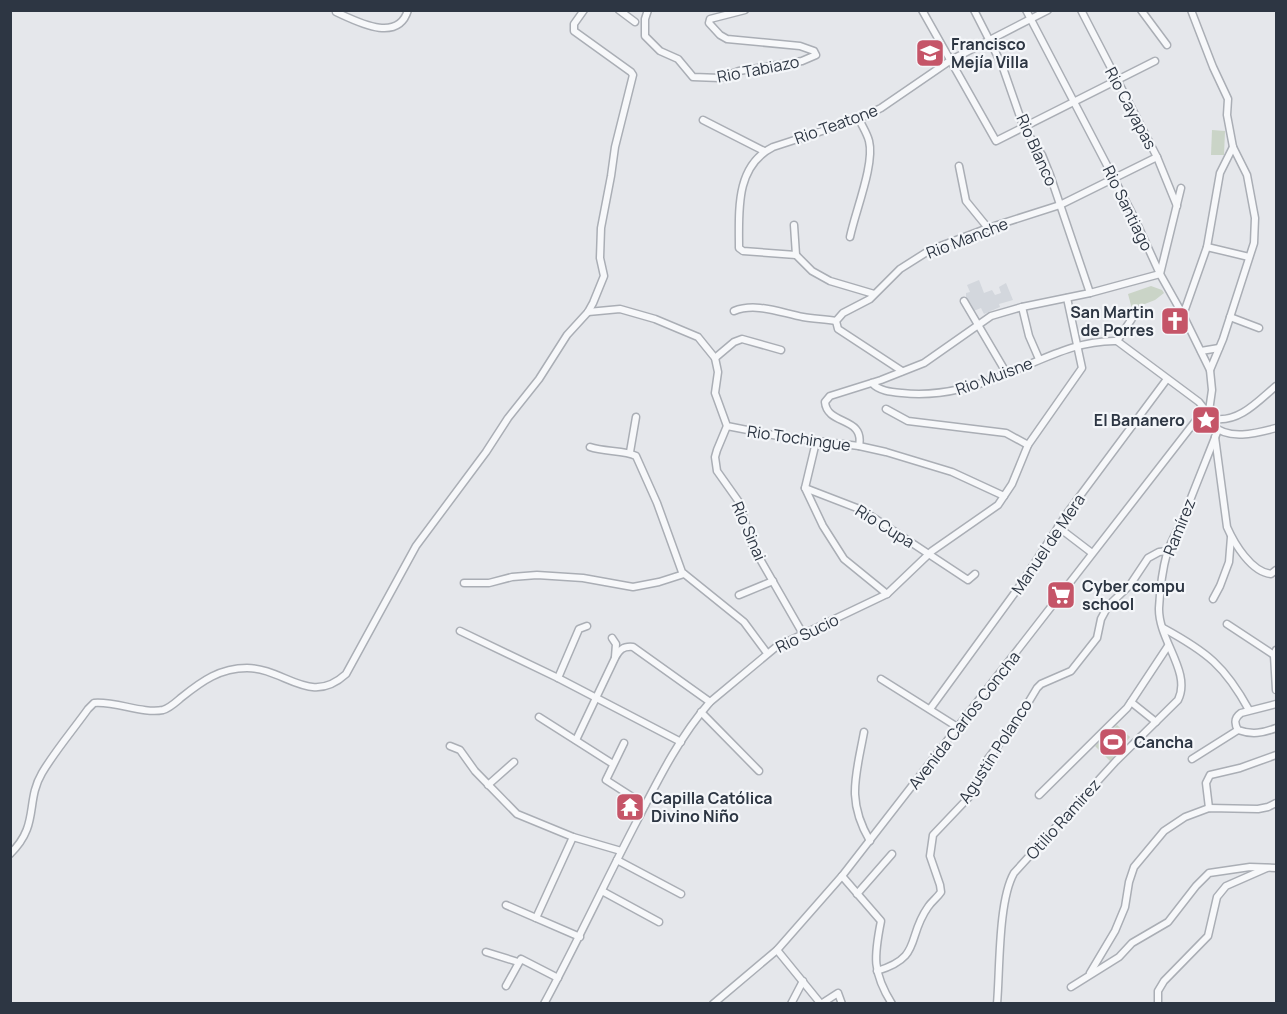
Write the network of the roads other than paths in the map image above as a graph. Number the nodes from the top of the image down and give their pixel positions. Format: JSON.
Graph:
{"nodes":[{"id":1,"x":408,"y":10,"type":"edge"},
{"id":2,"x":584,"y":10,"type":"edge"},
{"id":3,"x":619,"y":10,"type":"edge"},
{"id":4,"x":648,"y":10,"type":"edge"},
{"id":5,"x":745,"y":10,"type":"edge"},
{"id":6,"x":922,"y":10,"type":"edge"},
{"id":7,"x":974,"y":10,"type":"edge"},
{"id":8,"x":1026,"y":10,"type":"edge"},
{"id":9,"x":1048,"y":10,"type":"edge"},
{"id":10,"x":1081,"y":10,"type":"edge"},
{"id":11,"x":1142,"y":10,"type":"edge"},
{"id":12,"x":1191,"y":10,"type":"edge"},
{"id":13,"x":336,"y":12,"type":"dead end"},
{"id":14,"x":1031,"y":20,"type":"junction"},
{"id":15,"x":634,"y":22,"type":"dead end"},
{"id":16,"x":990,"y":40,"type":"junction"},
{"id":17,"x":1167,"y":45,"type":"dead end"},
{"id":18,"x":951,"y":60,"type":"junction"},
{"id":19,"x":1155,"y":60,"type":"dead end"},
{"id":20,"x":1117,"y":80,"type":"junction"},
{"id":21,"x":1074,"y":103,"type":"junction"},
{"id":22,"x":859,"y":119,"type":"junction"},
{"id":23,"x":703,"y":120,"type":"dead end"},
{"id":24,"x":1024,"y":128,"type":"junction"},
{"id":25,"x":1233,"y":147,"type":"junction"},
{"id":26,"x":764,"y":151,"type":"junction"},
{"id":27,"x":1157,"y":157,"type":"junction"},
{"id":28,"x":959,"y":166,"type":"dead end"},
{"id":29,"x":1114,"y":178,"type":"junction"},
{"id":30,"x":1182,"y":188,"type":"dead end"},
{"id":31,"x":1060,"y":205,"type":"junction"},
{"id":32,"x":1177,"y":206,"type":"junction"},
{"id":33,"x":794,"y":225,"type":"dead end"},
{"id":34,"x":988,"y":228,"type":"junction"},
{"id":35,"x":850,"y":237,"type":"dead end"},
{"id":36,"x":1208,"y":247,"type":"junction"},
{"id":37,"x":796,"y":255,"type":"junction"},
{"id":38,"x":1249,"y":257,"type":"junction"},
{"id":39,"x":1160,"y":274,"type":"junction"},
{"id":40,"x":1090,"y":293,"type":"junction"},
{"id":41,"x":874,"y":294,"type":"junction"},
{"id":42,"x":1068,"y":298,"type":"junction"},
{"id":43,"x":964,"y":301,"type":"dead end"},
{"id":44,"x":1022,"y":307,"type":"junction"},
{"id":45,"x":1141,"y":309,"type":"dead end"},
{"id":46,"x":734,"y":311,"type":"dead end"},
{"id":47,"x":588,"y":312,"type":"junction"},
{"id":48,"x":1184,"y":315,"type":"junction"},
{"id":49,"x":1230,"y":317,"type":"junction"},
{"id":50,"x":836,"y":321,"type":"junction"},
{"id":51,"x":977,"y":324,"type":"junction"},
{"id":52,"x":1259,"y":328,"type":"dead end"},
{"id":53,"x":1117,"y":342,"type":"junction"},
{"id":54,"x":1079,"y":346,"type":"junction"},
{"id":55,"x":1219,"y":348,"type":"junction"},
{"id":56,"x":781,"y":350,"type":"dead end"},
{"id":57,"x":1201,"y":351,"type":"junction"},
{"id":58,"x":716,"y":358,"type":"junction"},
{"id":59,"x":1039,"y":359,"type":"junction"},
{"id":60,"x":1210,"y":370,"type":"junction"},
{"id":61,"x":902,"y":371,"type":"junction"},
{"id":62,"x":1007,"y":374,"type":"junction"},
{"id":63,"x":1167,"y":379,"type":"junction"},
{"id":64,"x":872,"y":383,"type":"junction"},
{"id":65,"x":1276,"y":386,"type":"edge"},
{"id":66,"x":886,"y":410,"type":"dead end"},
{"id":67,"x":1208,"y":411,"type":"junction"},
{"id":68,"x":636,"y":417,"type":"dead end"},
{"id":69,"x":1197,"y":419,"type":"junction"},
{"id":70,"x":727,"y":426,"type":"junction"},
{"id":71,"x":1215,"y":427,"type":"junction"},
{"id":72,"x":1276,"y":428,"type":"edge"},
{"id":73,"x":816,"y":442,"type":"junction"},
{"id":74,"x":1028,"y":445,"type":"junction"},
{"id":75,"x":859,"y":446,"type":"junction"},
{"id":76,"x":590,"y":447,"type":"dead end"},
{"id":77,"x":630,"y":452,"type":"junction"},
{"id":78,"x":806,"y":488,"type":"junction"},
{"id":79,"x":1004,"y":496,"type":"junction"},
{"id":80,"x":1058,"y":527,"type":"junction"},
{"id":81,"x":1232,"y":537,"type":"junction"},
{"id":82,"x":1167,"y":551,"type":"junction"},
{"id":83,"x":1092,"y":553,"type":"junction"},
{"id":84,"x":929,"y":554,"type":"junction"},
{"id":85,"x":1276,"y":570,"type":"edge"},
{"id":86,"x":684,"y":574,"type":"junction"},
{"id":87,"x":975,"y":574,"type":"dead end"},
{"id":88,"x":773,"y":581,"type":"junction"},
{"id":89,"x":464,"y":583,"type":"dead end"},
{"id":90,"x":887,"y":594,"type":"junction"},
{"id":91,"x":739,"y":595,"type":"dead end"},
{"id":92,"x":1213,"y":598,"type":"dead end"},
{"id":93,"x":1227,"y":624,"type":"dead end"},
{"id":94,"x":587,"y":626,"type":"dead end"},
{"id":95,"x":1163,"y":628,"type":"junction"},
{"id":96,"x":460,"y":631,"type":"dead end"},
{"id":97,"x":803,"y":634,"type":"junction"},
{"id":98,"x":612,"y":638,"type":"dead end"},
{"id":99,"x":1168,"y":646,"type":"junction"},
{"id":100,"x":1275,"y":652,"type":"edge"},
{"id":101,"x":767,"y":653,"type":"junction"},
{"id":102,"x":615,"y":658,"type":"junction"},
{"id":103,"x":558,"y":678,"type":"junction"},
{"id":104,"x":881,"y":680,"type":"dead end"},
{"id":105,"x":1276,"y":690,"type":"edge"},
{"id":106,"x":596,"y":699,"type":"junction"},
{"id":107,"x":710,"y":702,"type":"junction"},
{"id":108,"x":1131,"y":702,"type":"junction"},
{"id":109,"x":1276,"y":704,"type":"edge"},
{"id":110,"x":930,"y":709,"type":"junction"},
{"id":111,"x":1249,"y":710,"type":"junction"},
{"id":112,"x":701,"y":712,"type":"junction"},
{"id":113,"x":539,"y":717,"type":"dead end"},
{"id":114,"x":1156,"y":722,"type":"junction"},
{"id":115,"x":959,"y":728,"type":"junction"},
{"id":116,"x":1276,"y":728,"type":"edge"},
{"id":117,"x":1238,"y":730,"type":"junction"},
{"id":118,"x":864,"y":732,"type":"dead end"},
{"id":119,"x":576,"y":740,"type":"junction"},
{"id":120,"x":681,"y":742,"type":"junction"},
{"id":121,"x":624,"y":743,"type":"dead end"},
{"id":122,"x":450,"y":746,"type":"dead end"},
{"id":123,"x":1276,"y":755,"type":"edge"},
{"id":124,"x":1192,"y":759,"type":"dead end"},
{"id":125,"x":514,"y":762,"type":"dead end"},
{"id":126,"x":614,"y":764,"type":"junction"},
{"id":127,"x":759,"y":771,"type":"dead end"},
{"id":128,"x":488,"y":785,"type":"junction"},
{"id":129,"x":1039,"y":795,"type":"dead end"},
{"id":130,"x":1276,"y":803,"type":"edge"},
{"id":131,"x":645,"y":805,"type":"junction"},
{"id":132,"x":1209,"y":808,"type":"junction"},
{"id":133,"x":573,"y":837,"type":"junction"},
{"id":134,"x":870,"y":841,"type":"junction"},
{"id":135,"x":621,"y":851,"type":"junction"},
{"id":136,"x":10,"y":854,"type":"edge"},
{"id":137,"x":892,"y":854,"type":"dead end"},
{"id":138,"x":617,"y":860,"type":"junction"},
{"id":139,"x":1273,"y":868,"type":"edge"},
{"id":140,"x":842,"y":876,"type":"junction"},
{"id":141,"x":602,"y":891,"type":"junction"},
{"id":142,"x":681,"y":894,"type":"dead end"},
{"id":143,"x":857,"y":894,"type":"junction"},
{"id":144,"x":506,"y":905,"type":"dead end"},
{"id":145,"x":536,"y":918,"type":"junction"},
{"id":146,"x":659,"y":922,"type":"dead end"},
{"id":147,"x":580,"y":938,"type":"junction"},
{"id":148,"x":777,"y":950,"type":"junction"},
{"id":149,"x":486,"y":952,"type":"dead end"},
{"id":150,"x":518,"y":962,"type":"junction"},
{"id":151,"x":878,"y":972,"type":"junction"},
{"id":152,"x":1090,"y":974,"type":"junction"},
{"id":153,"x":558,"y":978,"type":"junction"},
{"id":154,"x":803,"y":981,"type":"junction"},
{"id":155,"x":506,"y":986,"type":"dead end"},
{"id":156,"x":1071,"y":987,"type":"dead end"},
{"id":157,"x":544,"y":1004,"type":"edge"},
{"id":158,"x":713,"y":1004,"type":"edge"},
{"id":159,"x":791,"y":1004,"type":"edge"},
{"id":160,"x":821,"y":1004,"type":"edge"},
{"id":161,"x":842,"y":1004,"type":"edge"},
{"id":162,"x":892,"y":1004,"type":"edge"},
{"id":163,"x":997,"y":1004,"type":"edge"},
{"id":164,"x":1158,"y":1004,"type":"edge"}],
"edges":[{"from":1,"to":13,"type":"street"},
{"from":2,"to":47,"type":"street"},
{"from":3,"to":15,"type":"street"},
{"from":4,"to":5,"type":"street","name":"Rio Tabiazo"},
{"from":6,"to":18,"type":"street"},
{"from":7,"to":16,"type":"street","name":"Rio Blanco"},
{"from":8,"to":14,"type":"street","name":"Rio Santiago"},
{"from":9,"to":14,"type":"street","name":"Rio Teatone"},
{"from":10,"to":20,"type":"street","name":"Rio Cayapas"},
{"from":11,"to":17,"type":"street"},
{"from":12,"to":25,"type":"street"},
{"from":14,"to":16,"type":"street","name":"Rio Teatone"},
{"from":14,"to":21,"type":"street","name":"Rio Santiago"},
{"from":16,"to":18,"type":"street","name":"Rio Teatone"},
{"from":16,"to":24,"type":"street","name":"Rio Blanco"},
{"from":18,"to":22,"type":"street","name":"Rio Teatone"},
{"from":18,"to":24,"type":"street"},
{"from":19,"to":20,"type":"street"},
{"from":20,"to":21,"type":"street"},
{"from":20,"to":27,"type":"street","name":"Rio Cayapas"},
{"from":21,"to":24,"type":"street"},
{"from":21,"to":29,"type":"street","name":"Rio Santiago"},
{"from":22,"to":26,"type":"street","name":"Rio Teatone"},
{"from":22,"to":35,"type":"street"},
{"from":23,"to":26,"type":"street"},
{"from":24,"to":31,"type":"street","name":"Rio Blanco"},
{"from":25,"to":36,"type":"street"},
{"from":25,"to":38,"type":"street"},
{"from":26,"to":37,"type":"street","name":"Rio Teatone"},
{"from":27,"to":29,"type":"street","name":"Rio Manche"},
{"from":27,"to":32,"type":"street","name":"Rio Cayapas"},
{"from":28,"to":34,"type":"street"},
{"from":29,"to":31,"type":"street","name":"Rio Manche"},
{"from":29,"to":39,"type":"street","name":"Rio Santiago"},
{"from":30,"to":32,"type":"street"},
{"from":31,"to":34,"type":"street","name":"Rio Manche"},
{"from":31,"to":40,"type":"street","name":"Rio Blanco"},
{"from":32,"to":39,"type":"street"},
{"from":33,"to":37,"type":"street"},
{"from":34,"to":41,"type":"street","name":"Rio Manche"},
{"from":36,"to":38,"type":"street"},
{"from":36,"to":48,"type":"street"},
{"from":37,"to":41,"type":"street"},
{"from":38,"to":49,"type":"street"},
{"from":39,"to":40,"type":"street"},
{"from":39,"to":48,"type":"street","name":"Rio Santiago"},
{"from":40,"to":42,"type":"street"},
{"from":41,"to":50,"type":"street","name":"Rio Manche"},
{"from":42,"to":44,"type":"street"},
{"from":42,"to":54,"type":"street","name":"Rio Sucio"},
{"from":43,"to":51,"type":"street"},
{"from":44,"to":51,"type":"street"},
{"from":44,"to":59,"type":"street"},
{"from":45,"to":53,"type":"street"},
{"from":46,"to":50,"type":"street"},
{"from":47,"to":58,"type":"street"},
{"from":47,"to":136,"type":"street"},
{"from":48,"to":57,"type":"street","name":"Rio Santiago"},
{"from":49,"to":52,"type":"street"},
{"from":49,"to":55,"type":"street"},
{"from":50,"to":61,"type":"street"},
{"from":51,"to":61,"type":"street"},
{"from":51,"to":62,"type":"street"},
{"from":53,"to":54,"type":"street","name":"Rio Muisne"},
{"from":53,"to":63,"type":"street"},
{"from":54,"to":59,"type":"street","name":"Rio Muisne"},
{"from":54,"to":74,"type":"street","name":"Rio Sucio"},
{"from":55,"to":57,"type":"street"},
{"from":55,"to":60,"type":"street"},
{"from":56,"to":58,"type":"street"},
{"from":57,"to":60,"type":"street","name":"Rio Santiago"},
{"from":58,"to":70,"type":"street","name":"Rio Tochingue"},
{"from":59,"to":62,"type":"street","name":"Rio Muisne"},
{"from":60,"to":67,"type":"street","name":"Rio Santiago"},
{"from":61,"to":64,"type":"street"},
{"from":62,"to":64,"type":"street","name":"Rio Muisne"},
{"from":63,"to":67,"type":"street"},
{"from":63,"to":80,"type":"street","name":"Manuel de Mera"},
{"from":64,"to":75,"type":"street"},
{"from":65,"to":71,"type":"street"},
{"from":66,"to":74,"type":"street"},
{"from":67,"to":69,"type":"street","name":"Avenida Carlos Concha"},
{"from":67,"to":71,"type":"street"},
{"from":68,"to":77,"type":"street"},
{"from":69,"to":71,"type":"street"},
{"from":69,"to":83,"type":"street","name":"Avenida Carlos Concha"},
{"from":70,"to":73,"type":"street","name":"Rio Tochingue"},
{"from":70,"to":88,"type":"street","name":"Rio Sinai"},
{"from":71,"to":72,"type":"street"},
{"from":71,"to":81,"type":"street"},
{"from":71,"to":82,"type":"street","name":"Ramírez"},
{"from":73,"to":75,"type":"street","name":"Rio Tochingue"},
{"from":73,"to":78,"type":"street"},
{"from":74,"to":79,"type":"street","name":"Rio Sucio"},
{"from":75,"to":79,"type":"street","name":"Rio Tochingue"},
{"from":76,"to":77,"type":"street"},
{"from":77,"to":86,"type":"street"},
{"from":78,"to":84,"type":"street","name":"Rio Cupa"},
{"from":78,"to":90,"type":"street"},
{"from":79,"to":84,"type":"street","name":"Rio Sucio"},
{"from":80,"to":83,"type":"street"},
{"from":80,"to":110,"type":"street","name":"Manuel de Mera"},
{"from":81,"to":85,"type":"street"},
{"from":81,"to":92,"type":"street"},
{"from":82,"to":95,"type":"street","name":"Ramírez"},
{"from":82,"to":151,"type":"street","name":"Agustin Polanco"},
{"from":83,"to":115,"type":"street","name":"Avenida Carlos Concha"},
{"from":84,"to":87,"type":"street","name":"Rio Cupa"},
{"from":84,"to":90,"type":"street","name":"Rio Sucio"},
{"from":86,"to":89,"type":"street"},
{"from":86,"to":101,"type":"street"},
{"from":88,"to":91,"type":"street"},
{"from":88,"to":97,"type":"street","name":"Rio Sinai"},
{"from":90,"to":97,"type":"street","name":"Rio Sucio"},
{"from":93,"to":100,"type":"street"},
{"from":94,"to":103,"type":"street"},
{"from":95,"to":99,"type":"street","name":"Otilio Ramirez"},
{"from":95,"to":111,"type":"street"},
{"from":96,"to":103,"type":"street"},
{"from":97,"to":101,"type":"street","name":"Rio Sucio"},
{"from":98,"to":102,"type":"street"},
{"from":99,"to":108,"type":"street"},
{"from":99,"to":114,"type":"street","name":"Otilio Ramirez"},
{"from":100,"to":105,"type":"street"},
{"from":101,"to":107,"type":"street","name":"Rio Sucio"},
{"from":102,"to":106,"type":"street"},
{"from":102,"to":107,"type":"street"},
{"from":103,"to":106,"type":"street"},
{"from":104,"to":110,"type":"street"},
{"from":106,"to":119,"type":"street"},
{"from":106,"to":120,"type":"street"},
{"from":107,"to":112,"type":"street","name":"Rio Sucio"},
{"from":108,"to":114,"type":"street"},
{"from":108,"to":129,"type":"street"},
{"from":109,"to":111,"type":"street"},
{"from":110,"to":115,"type":"street"},
{"from":111,"to":117,"type":"street"},
{"from":112,"to":120,"type":"street","name":"Rio Sucio"},
{"from":112,"to":127,"type":"street"},
{"from":113,"to":119,"type":"street"},
{"from":114,"to":163,"type":"street","name":"Otilio Ramirez"},
{"from":115,"to":134,"type":"street","name":"Avenida Carlos Concha"},
{"from":116,"to":117,"type":"street"},
{"from":117,"to":124,"type":"street"},
{"from":118,"to":134,"type":"street"},
{"from":119,"to":126,"type":"street"},
{"from":120,"to":131,"type":"street","name":"Rio Sucio"},
{"from":121,"to":126,"type":"street"},
{"from":122,"to":128,"type":"street"},
{"from":123,"to":132,"type":"street"},
{"from":125,"to":128,"type":"street"},
{"from":126,"to":131,"type":"street"},
{"from":128,"to":133,"type":"street"},
{"from":130,"to":132,"type":"street"},
{"from":131,"to":135,"type":"street","name":"Rio Sucio"},
{"from":132,"to":152,"type":"street"},
{"from":133,"to":135,"type":"street"},
{"from":133,"to":145,"type":"street"},
{"from":134,"to":140,"type":"street","name":"Avenida Carlos Concha"},
{"from":135,"to":138,"type":"street","name":"Rio Sucio"},
{"from":137,"to":143,"type":"street"},
{"from":138,"to":141,"type":"street","name":"Rio Sucio"},
{"from":138,"to":142,"type":"street"},
{"from":139,"to":152,"type":"street"},
{"from":139,"to":164,"type":"street"},
{"from":140,"to":143,"type":"street"},
{"from":140,"to":148,"type":"street","name":"Avenida Carlos Concha"},
{"from":141,"to":146,"type":"street"},
{"from":141,"to":147,"type":"street","name":"Rio Sucio"},
{"from":143,"to":151,"type":"street"},
{"from":144,"to":145,"type":"street"},
{"from":145,"to":147,"type":"street"},
{"from":147,"to":153,"type":"street","name":"Rio Sucio"},
{"from":148,"to":154,"type":"street"},
{"from":148,"to":158,"type":"street","name":"Avenida Carlos Concha"},
{"from":149,"to":150,"type":"street"},
{"from":150,"to":153,"type":"street"},
{"from":150,"to":155,"type":"street"},
{"from":151,"to":162,"type":"street"},
{"from":152,"to":156,"type":"street"},
{"from":153,"to":157,"type":"street","name":"Rio Sucio"},
{"from":154,"to":159,"type":"street"},
{"from":154,"to":160,"type":"street"},
{"from":160,"to":161,"type":"street"}]}
